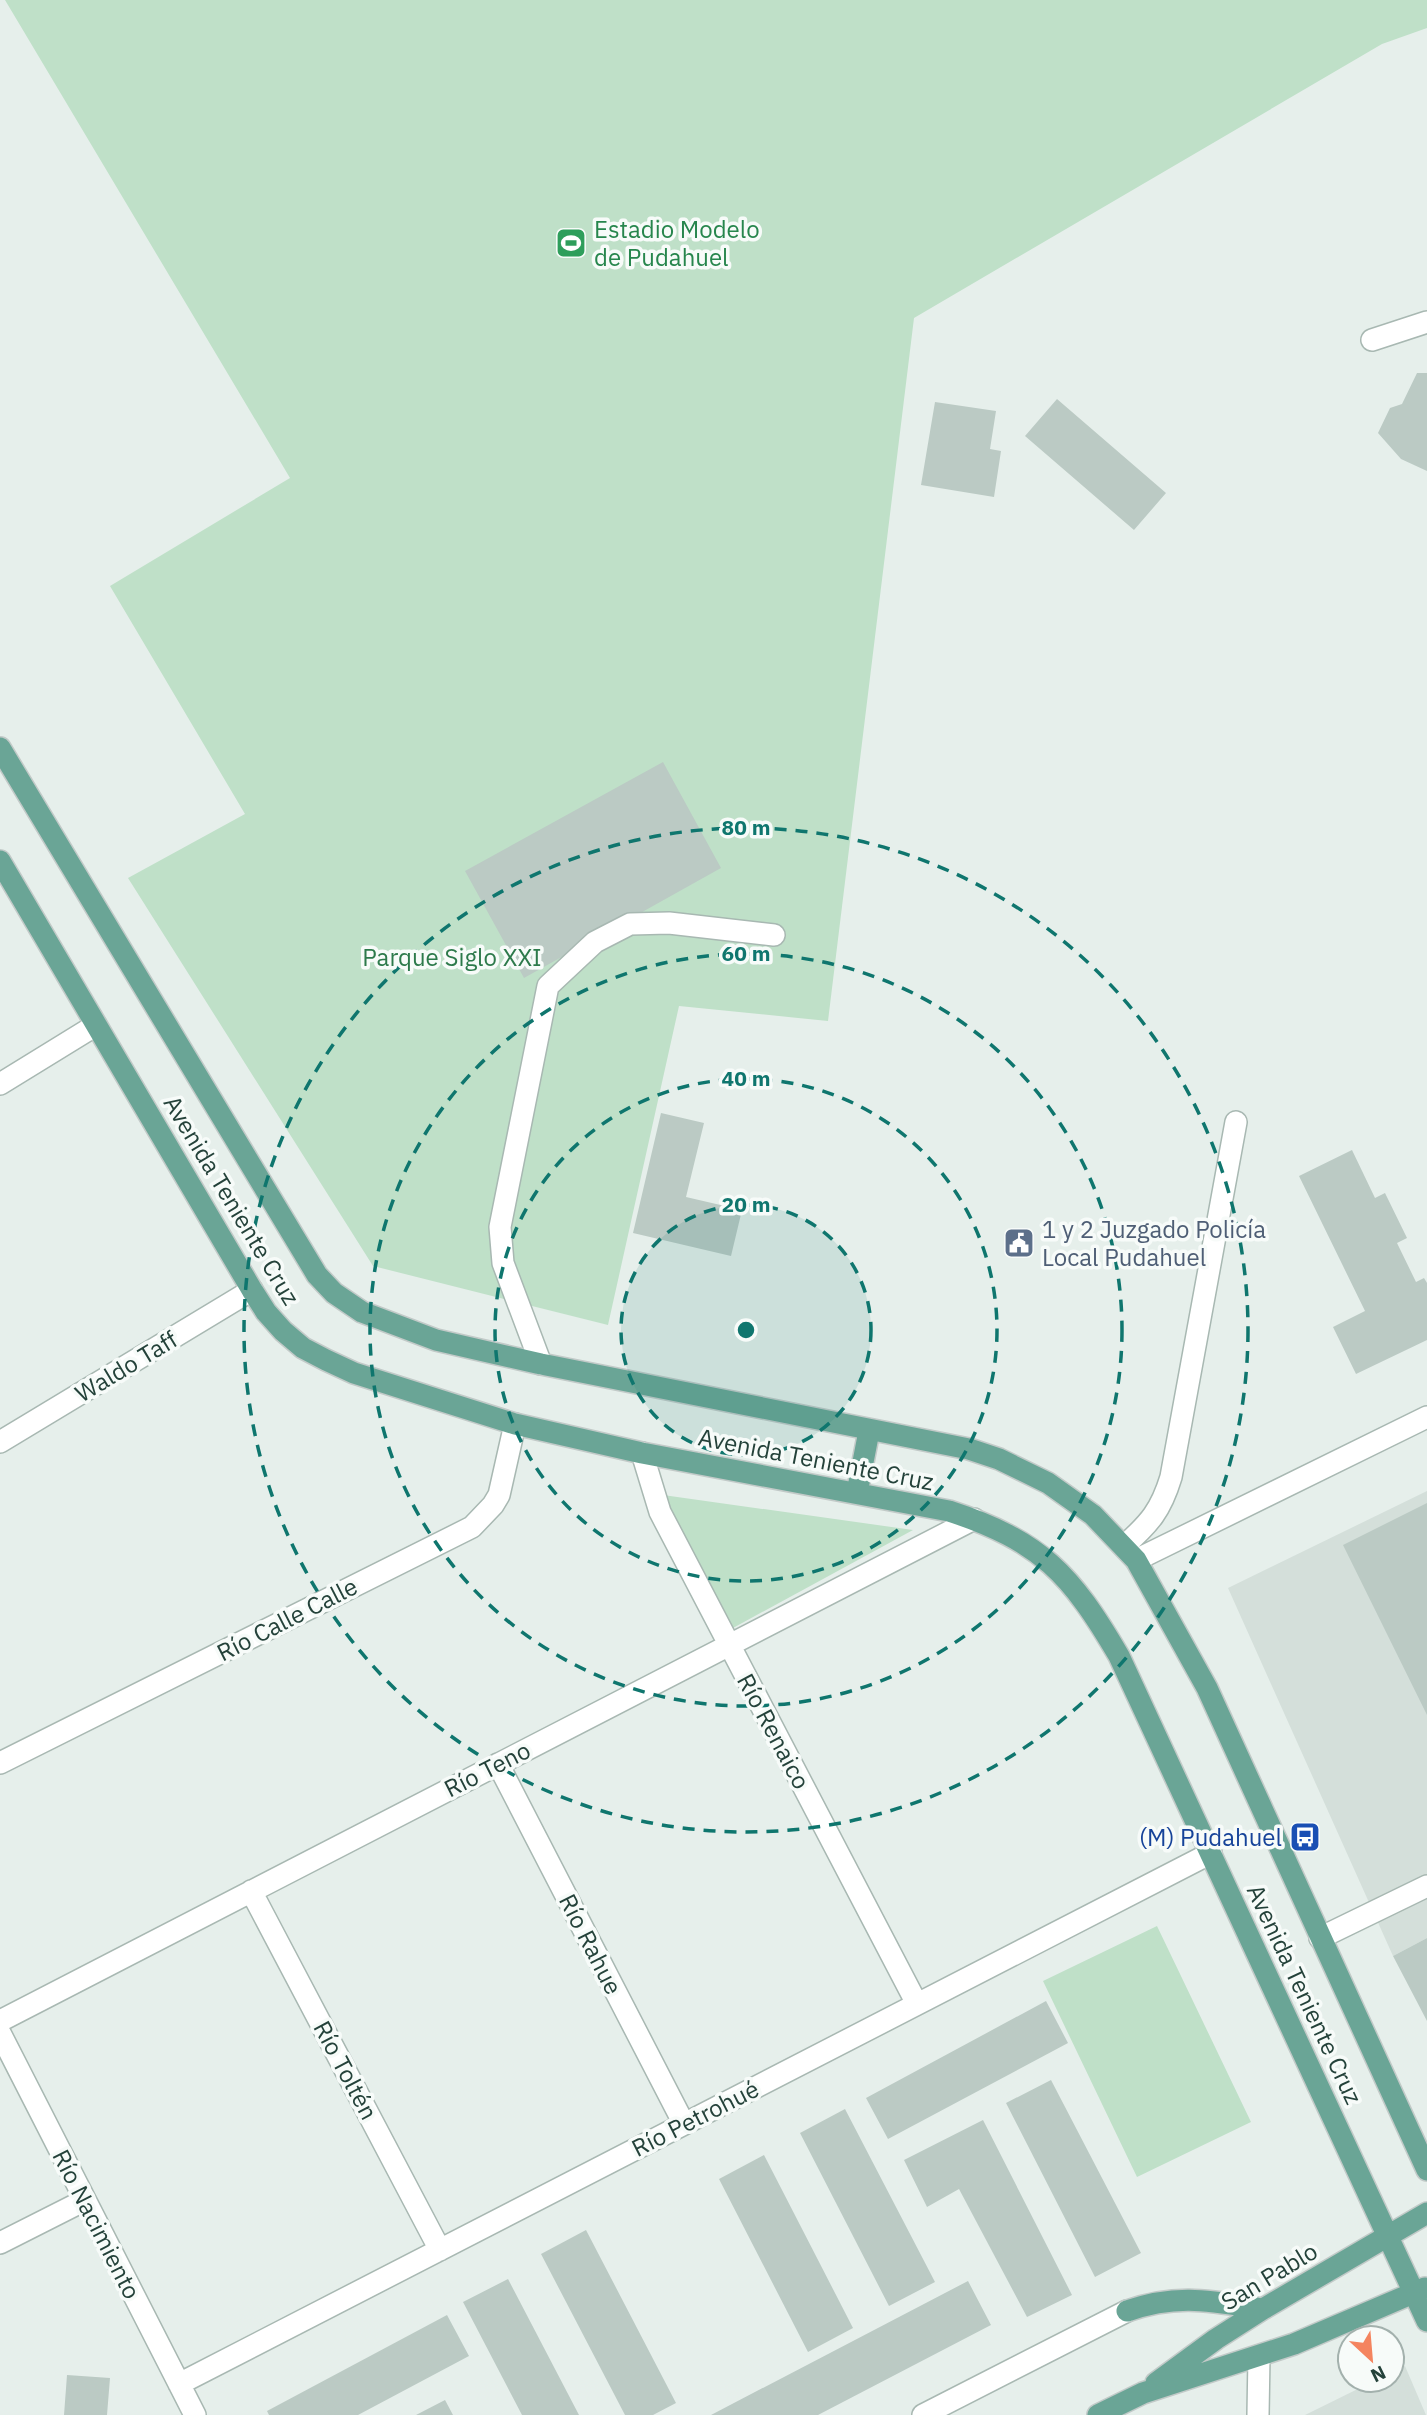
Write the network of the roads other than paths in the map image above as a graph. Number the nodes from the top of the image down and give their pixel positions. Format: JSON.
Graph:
{"nodes":[{"id":1,"x":1427,"y":322,"type":"edge"},
{"id":2,"x":1372,"y":340,"type":"dead end"},
{"id":3,"x":0,"y":748,"type":"edge"},
{"id":4,"x":0,"y":861,"type":"edge"},
{"id":5,"x":774,"y":935,"type":"dead end"},
{"id":6,"x":96,"y":1025,"type":"junction"},
{"id":7,"x":0,"y":1084,"type":"edge"},
{"id":8,"x":1237,"y":1122,"type":"dead end"},
{"id":9,"x":252,"y":1290,"type":"junction"},
{"id":10,"x":541,"y":1364,"type":"junction"},
{"id":11,"x":1427,"y":1416,"type":"edge"},
{"id":12,"x":515,"y":1424,"type":"junction"},
{"id":13,"x":869,"y":1431,"type":"junction"},
{"id":14,"x":0,"y":1442,"type":"edge"},
{"id":15,"x":642,"y":1453,"type":"junction"},
{"id":16,"x":857,"y":1493,"type":"junction"},
{"id":17,"x":974,"y":1519,"type":"junction"},
{"id":18,"x":1130,"y":1553,"type":"junction"},
{"id":19,"x":729,"y":1644,"type":"junction"},
{"id":20,"x":0,"y":1763,"type":"edge"},
{"id":21,"x":498,"y":1763,"type":"junction"},
{"id":22,"x":1210,"y":1853,"type":"junction"},
{"id":23,"x":1427,"y":1886,"type":"edge"},
{"id":24,"x":251,"y":1891,"type":"junction"},
{"id":25,"x":1320,"y":1938,"type":"junction"},
{"id":26,"x":917,"y":2004,"type":"junction"},
{"id":27,"x":0,"y":2021,"type":"edge"},
{"id":28,"x":0,"y":2033,"type":"edge"},
{"id":29,"x":684,"y":2124,"type":"junction"},
{"id":30,"x":1427,"y":2170,"type":"edge"},
{"id":31,"x":85,"y":2200,"type":"junction"},
{"id":32,"x":1427,"y":2213,"type":"edge"},
{"id":33,"x":1388,"y":2236,"type":"junction"},
{"id":34,"x":0,"y":2243,"type":"edge"},
{"id":35,"x":440,"y":2250,"type":"junction"},
{"id":36,"x":1421,"y":2290,"type":"edge"},
{"id":37,"x":1263,"y":2309,"type":"junction"},
{"id":38,"x":1127,"y":2311,"type":"joint"},
{"id":39,"x":1427,"y":2321,"type":"edge"},
{"id":40,"x":1259,"y":2356,"type":"junction"},
{"id":41,"x":179,"y":2384,"type":"junction"},
{"id":42,"x":1143,"y":2393,"type":"junction"},
{"id":43,"x":195,"y":2415,"type":"edge"},
{"id":44,"x":923,"y":2415,"type":"edge"},
{"id":45,"x":1098,"y":2415,"type":"edge"},
{"id":46,"x":1258,"y":2415,"type":"edge"}],
"edges":[{"from":1,"to":2,"type":"street"},
{"from":3,"to":10,"type":"main road","name":"Avenida Teniente Cruz"},
{"from":4,"to":6,"type":"main road","name":"Avenida Teniente Cruz"},
{"from":5,"to":10,"type":"street"},
{"from":6,"to":7,"type":"street"},
{"from":6,"to":9,"type":"main road","name":"Avenida Teniente Cruz"},
{"from":8,"to":18,"type":"street"},
{"from":9,"to":12,"type":"main road","name":"Avenida Teniente Cruz"},
{"from":9,"to":14,"type":"street","name":"Waldo Taff"},
{"from":10,"to":13,"type":"main road","name":"Avenida Teniente Cruz"},
{"from":11,"to":18,"type":"street"},
{"from":12,"to":15,"type":"main road","name":"Avenida Teniente Cruz"},
{"from":12,"to":20,"type":"street","name":"Río Calle Calle"},
{"from":13,"to":16,"type":"main road"},
{"from":13,"to":18,"type":"main road","name":"Avenida Teniente Cruz"},
{"from":15,"to":16,"type":"main road","name":"Avenida Teniente Cruz"},
{"from":15,"to":19,"type":"street","name":"Río Renaico"},
{"from":16,"to":17,"type":"main road","name":"Avenida Teniente Cruz"},
{"from":17,"to":19,"type":"street","name":"Río Teno"},
{"from":17,"to":22,"type":"main road","name":"Avenida Teniente Cruz"},
{"from":18,"to":25,"type":"main road","name":"Avenida Teniente Cruz"},
{"from":19,"to":21,"type":"street","name":"Río Teno"},
{"from":19,"to":26,"type":"street","name":"Río Renaico"},
{"from":21,"to":24,"type":"street","name":"Río Teno"},
{"from":21,"to":29,"type":"street","name":"Río Rahue"},
{"from":22,"to":26,"type":"street","name":"Río Petrohué"},
{"from":22,"to":33,"type":"main road","name":"Avenida Teniente Cruz"},
{"from":23,"to":25,"type":"street"},
{"from":24,"to":27,"type":"street","name":"Río Teno"},
{"from":24,"to":35,"type":"street","name":"Río Toltén"},
{"from":25,"to":30,"type":"main road","name":"Avenida Teniente Cruz"},
{"from":26,"to":29,"type":"street","name":"Río Petrohué"},
{"from":28,"to":31,"type":"street","name":"Río Nacimiento"},
{"from":29,"to":35,"type":"street","name":"Río Petrohué"},
{"from":31,"to":34,"type":"street"},
{"from":31,"to":41,"type":"street","name":"Río Nacimiento"},
{"from":32,"to":33,"type":"main road","name":"San Pablo"},
{"from":33,"to":36,"type":"main road","name":"Avenida Teniente Cruz"},
{"from":33,"to":37,"type":"main road","name":"San Pablo"},
{"from":35,"to":41,"type":"street","name":"Río Petrohué"},
{"from":36,"to":39,"type":"main road","name":"Avenida Teniente Cruz"},
{"from":36,"to":40,"type":"main road","name":"San Pablo"},
{"from":37,"to":38,"type":"main road"},
{"from":37,"to":42,"type":"main road","name":"San Pablo"},
{"from":38,"to":44,"type":"street"},
{"from":40,"to":42,"type":"main road","name":"San Pablo"},
{"from":40,"to":46,"type":"street"},
{"from":41,"to":43,"type":"street","name":"Río Nacimiento"},
{"from":42,"to":45,"type":"main road","name":"San Pablo"}]}
